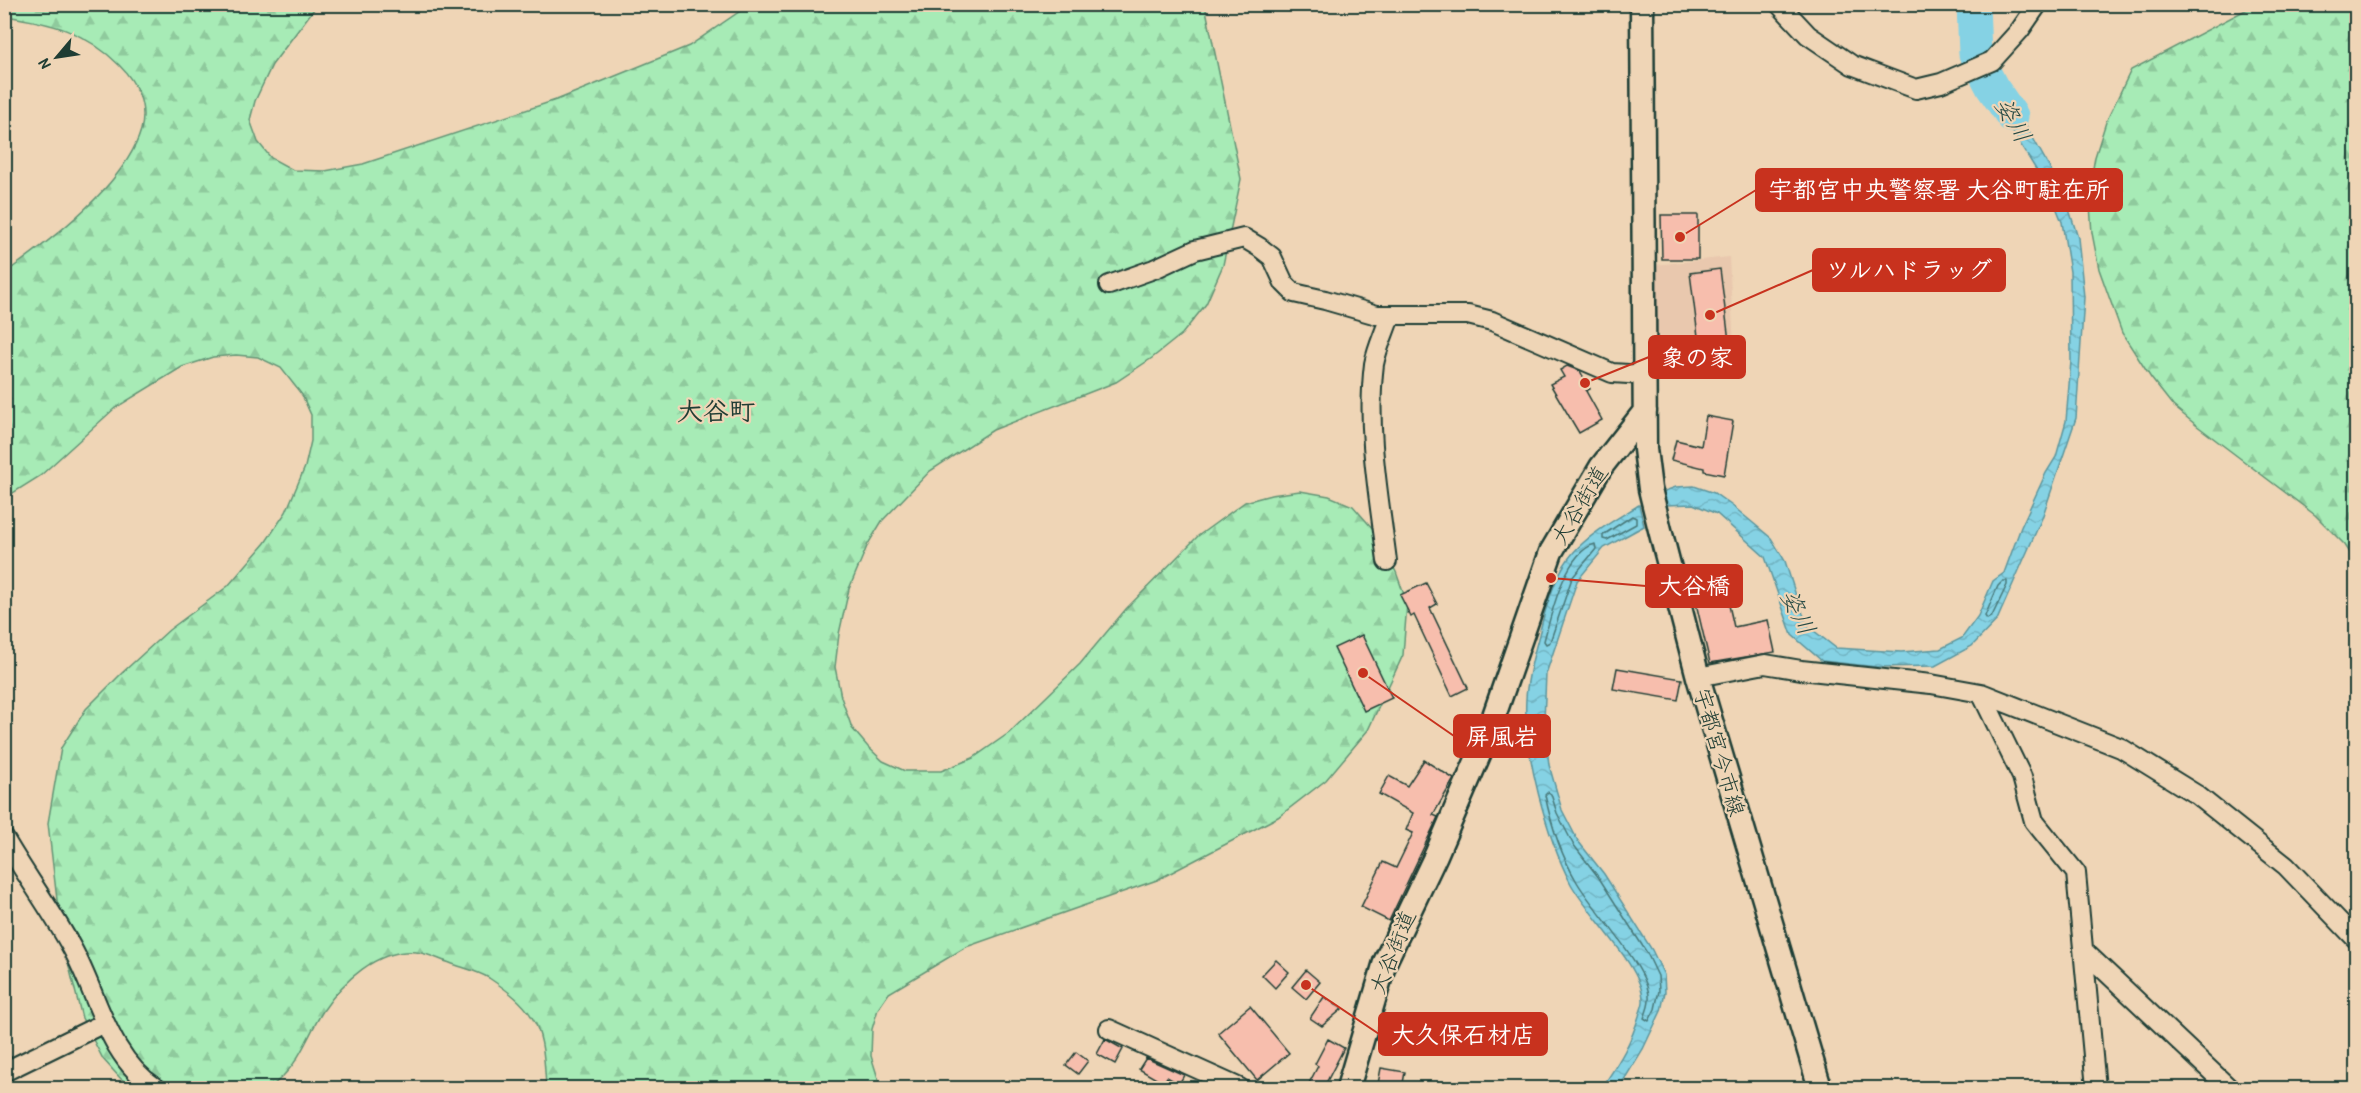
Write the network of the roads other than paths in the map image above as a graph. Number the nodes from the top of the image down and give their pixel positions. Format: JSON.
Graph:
{"nodes":[{"id":1,"x":1642,"y":4,"type":"edge"},
{"id":2,"x":1779,"y":4,"type":"edge"},
{"id":3,"x":2038,"y":4,"type":"edge"},
{"id":4,"x":1109,"y":285,"type":"dead end"},
{"id":5,"x":1389,"y":316,"type":"junction"},
{"id":6,"x":1644,"y":375,"type":"junction"},
{"id":7,"x":1645,"y":411,"type":"junction"},
{"id":8,"x":1387,"y":561,"type":"dead end"},
{"id":9,"x":1698,"y":677,"type":"junction"},
{"id":10,"x":1981,"y":693,"type":"junction"},
{"id":11,"x":4,"y":838,"type":"edge"},
{"id":12,"x":2356,"y":939,"type":"edge"},
{"id":13,"x":2084,"y":951,"type":"junction"},
{"id":14,"x":104,"y":1023,"type":"junction"},
{"id":15,"x":1109,"y":1029,"type":"dead end"},
{"id":16,"x":4,"y":1072,"type":"edge"},
{"id":17,"x":2098,"y":1086,"type":"edge"},
{"id":18,"x":156,"y":1089,"type":"edge"},
{"id":19,"x":1240,"y":1089,"type":"edge"},
{"id":20,"x":1348,"y":1089,"type":"edge"},
{"id":21,"x":1820,"y":1089,"type":"edge"},
{"id":22,"x":2229,"y":1089,"type":"edge"}],
"edges":[{"from":1,"to":6,"type":"main road"},
{"from":2,"to":3,"type":"street"},
{"from":4,"to":5,"type":"street"},
{"from":5,"to":6,"type":"street"},
{"from":5,"to":8,"type":"street"},
{"from":6,"to":7,"type":"main road"},
{"from":7,"to":9,"type":"main road","name":"宇都宮今市線"},
{"from":7,"to":20,"type":"main road","name":"大谷街道"},
{"from":9,"to":10,"type":"street"},
{"from":9,"to":21,"type":"main road","name":"宇都宮今市線"},
{"from":10,"to":12,"type":"street"},
{"from":10,"to":13,"type":"street"},
{"from":11,"to":14,"type":"street"},
{"from":13,"to":17,"type":"street"},
{"from":13,"to":22,"type":"street"},
{"from":14,"to":16,"type":"street"},
{"from":14,"to":18,"type":"street"},
{"from":15,"to":19,"type":"street"}]}
